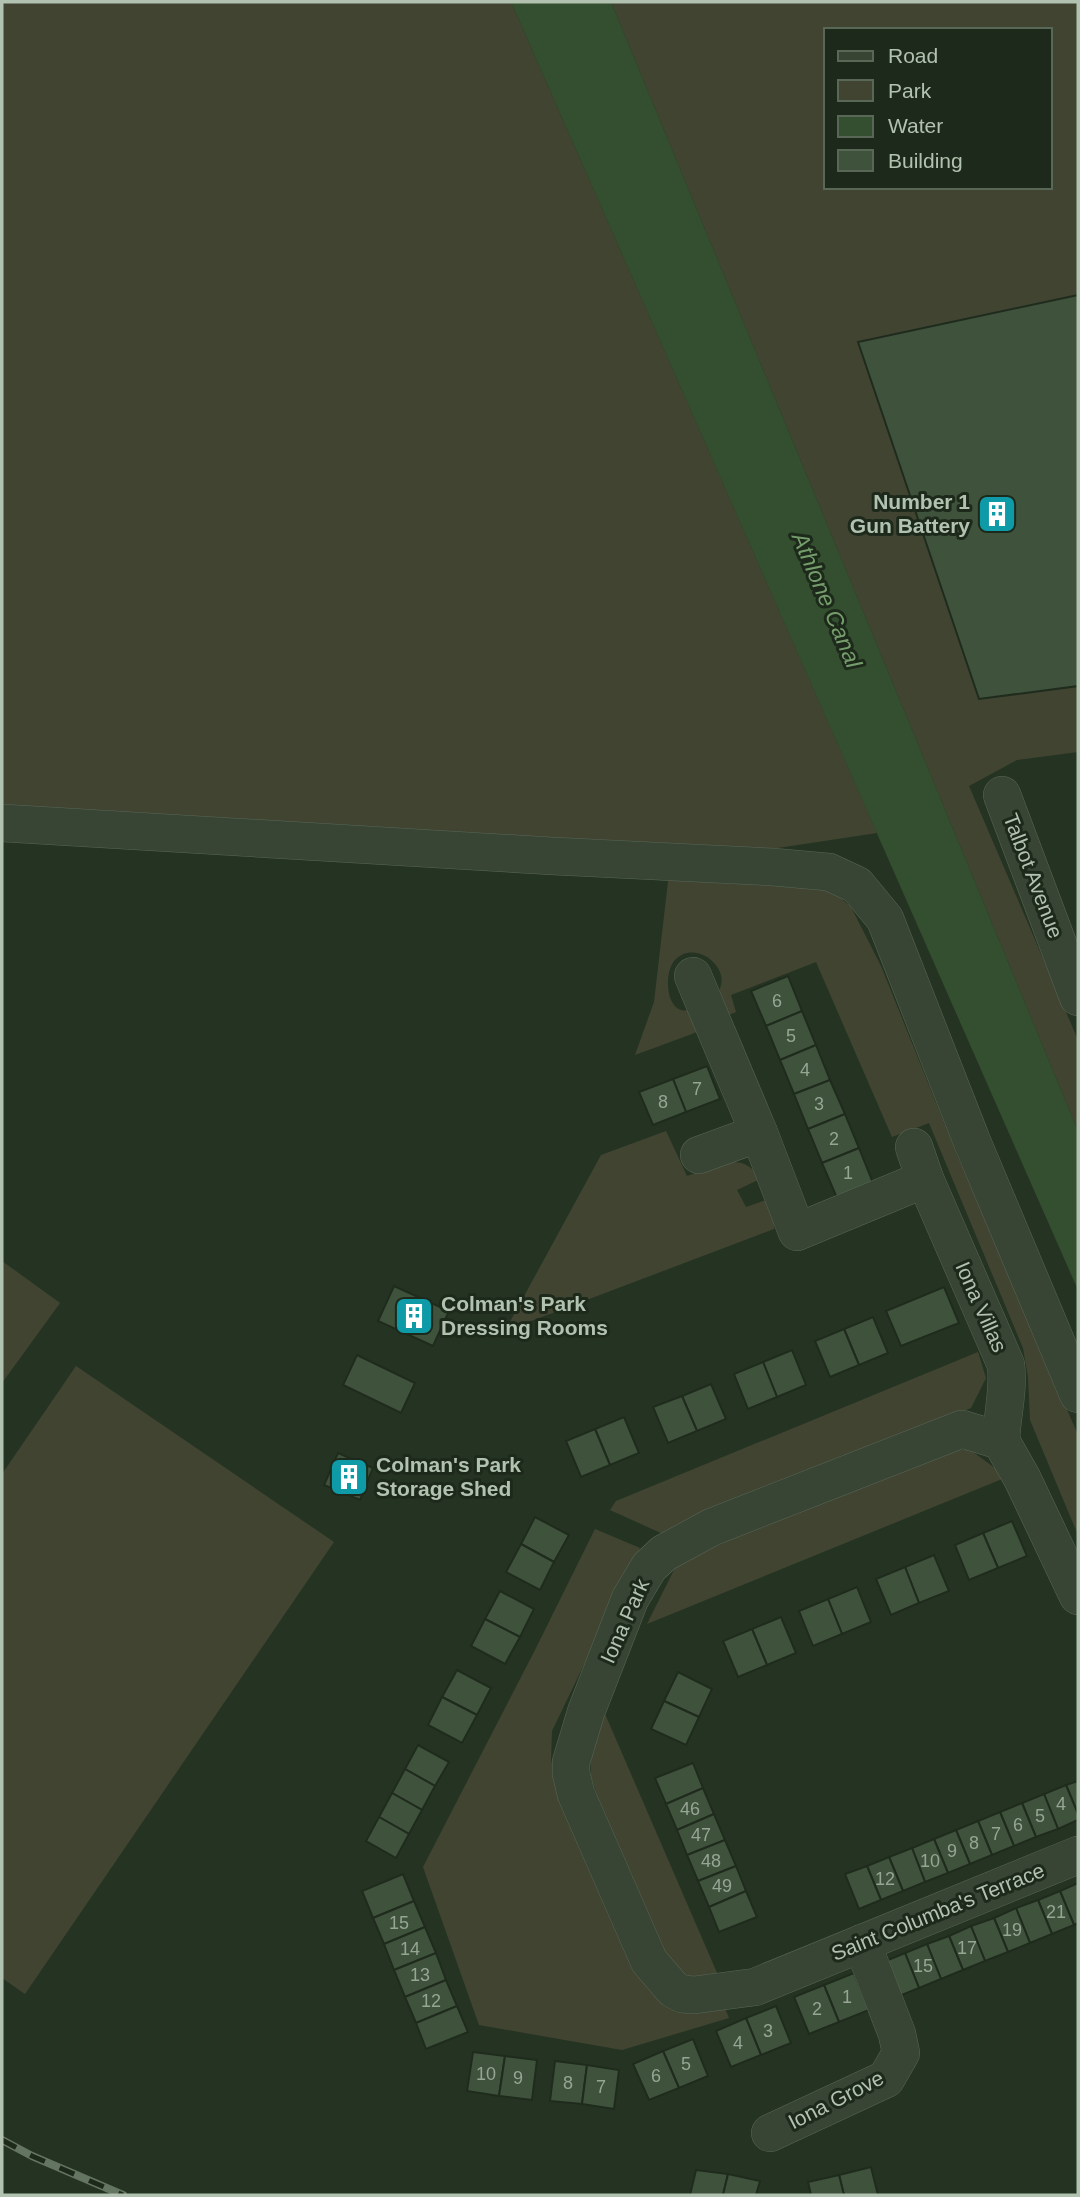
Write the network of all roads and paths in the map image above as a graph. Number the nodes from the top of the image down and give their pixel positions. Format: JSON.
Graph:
{"nodes":[{"id":1,"x":1002,"y":795,"type":"dead end"},
{"id":2,"x":2,"y":823,"type":"edge"},
{"id":3,"x":693,"y":976,"type":"dead end"},
{"id":4,"x":1078,"y":997,"type":"edge"},
{"id":5,"x":759,"y":1133,"type":"junction"},
{"id":6,"x":699,"y":1155,"type":"dead end"},
{"id":7,"x":1078,"y":1394,"type":"edge"},
{"id":8,"x":1001,"y":1441,"type":"junction"},
{"id":9,"x":1078,"y":1596,"type":"edge"},
{"id":10,"x":1078,"y":1856,"type":"edge"},
{"id":11,"x":862,"y":1943,"type":"junction"},
{"id":12,"x":797,"y":1969,"type":"joint"},
{"id":13,"x":770,"y":2133,"type":"dead end"}],
"edges":[{"from":1,"to":4,"type":"street","name":"Talbot Avenue"},
{"from":2,"to":7,"type":"street"},
{"from":3,"to":5,"type":"street","name":"Iona Villas"},
{"from":5,"to":6,"type":"street"},
{"from":5,"to":8,"type":"street","name":"Iona Villas"},
{"from":8,"to":9,"type":"street"},
{"from":8,"to":12,"type":"street","name":"Iona Park"},
{"from":10,"to":11,"type":"street","name":"Saint Columba's Terrace"},
{"from":11,"to":12,"type":"street","name":"Saint Columba's Terrace"},
{"from":11,"to":13,"type":"street","name":"Iona Grove"}]}
